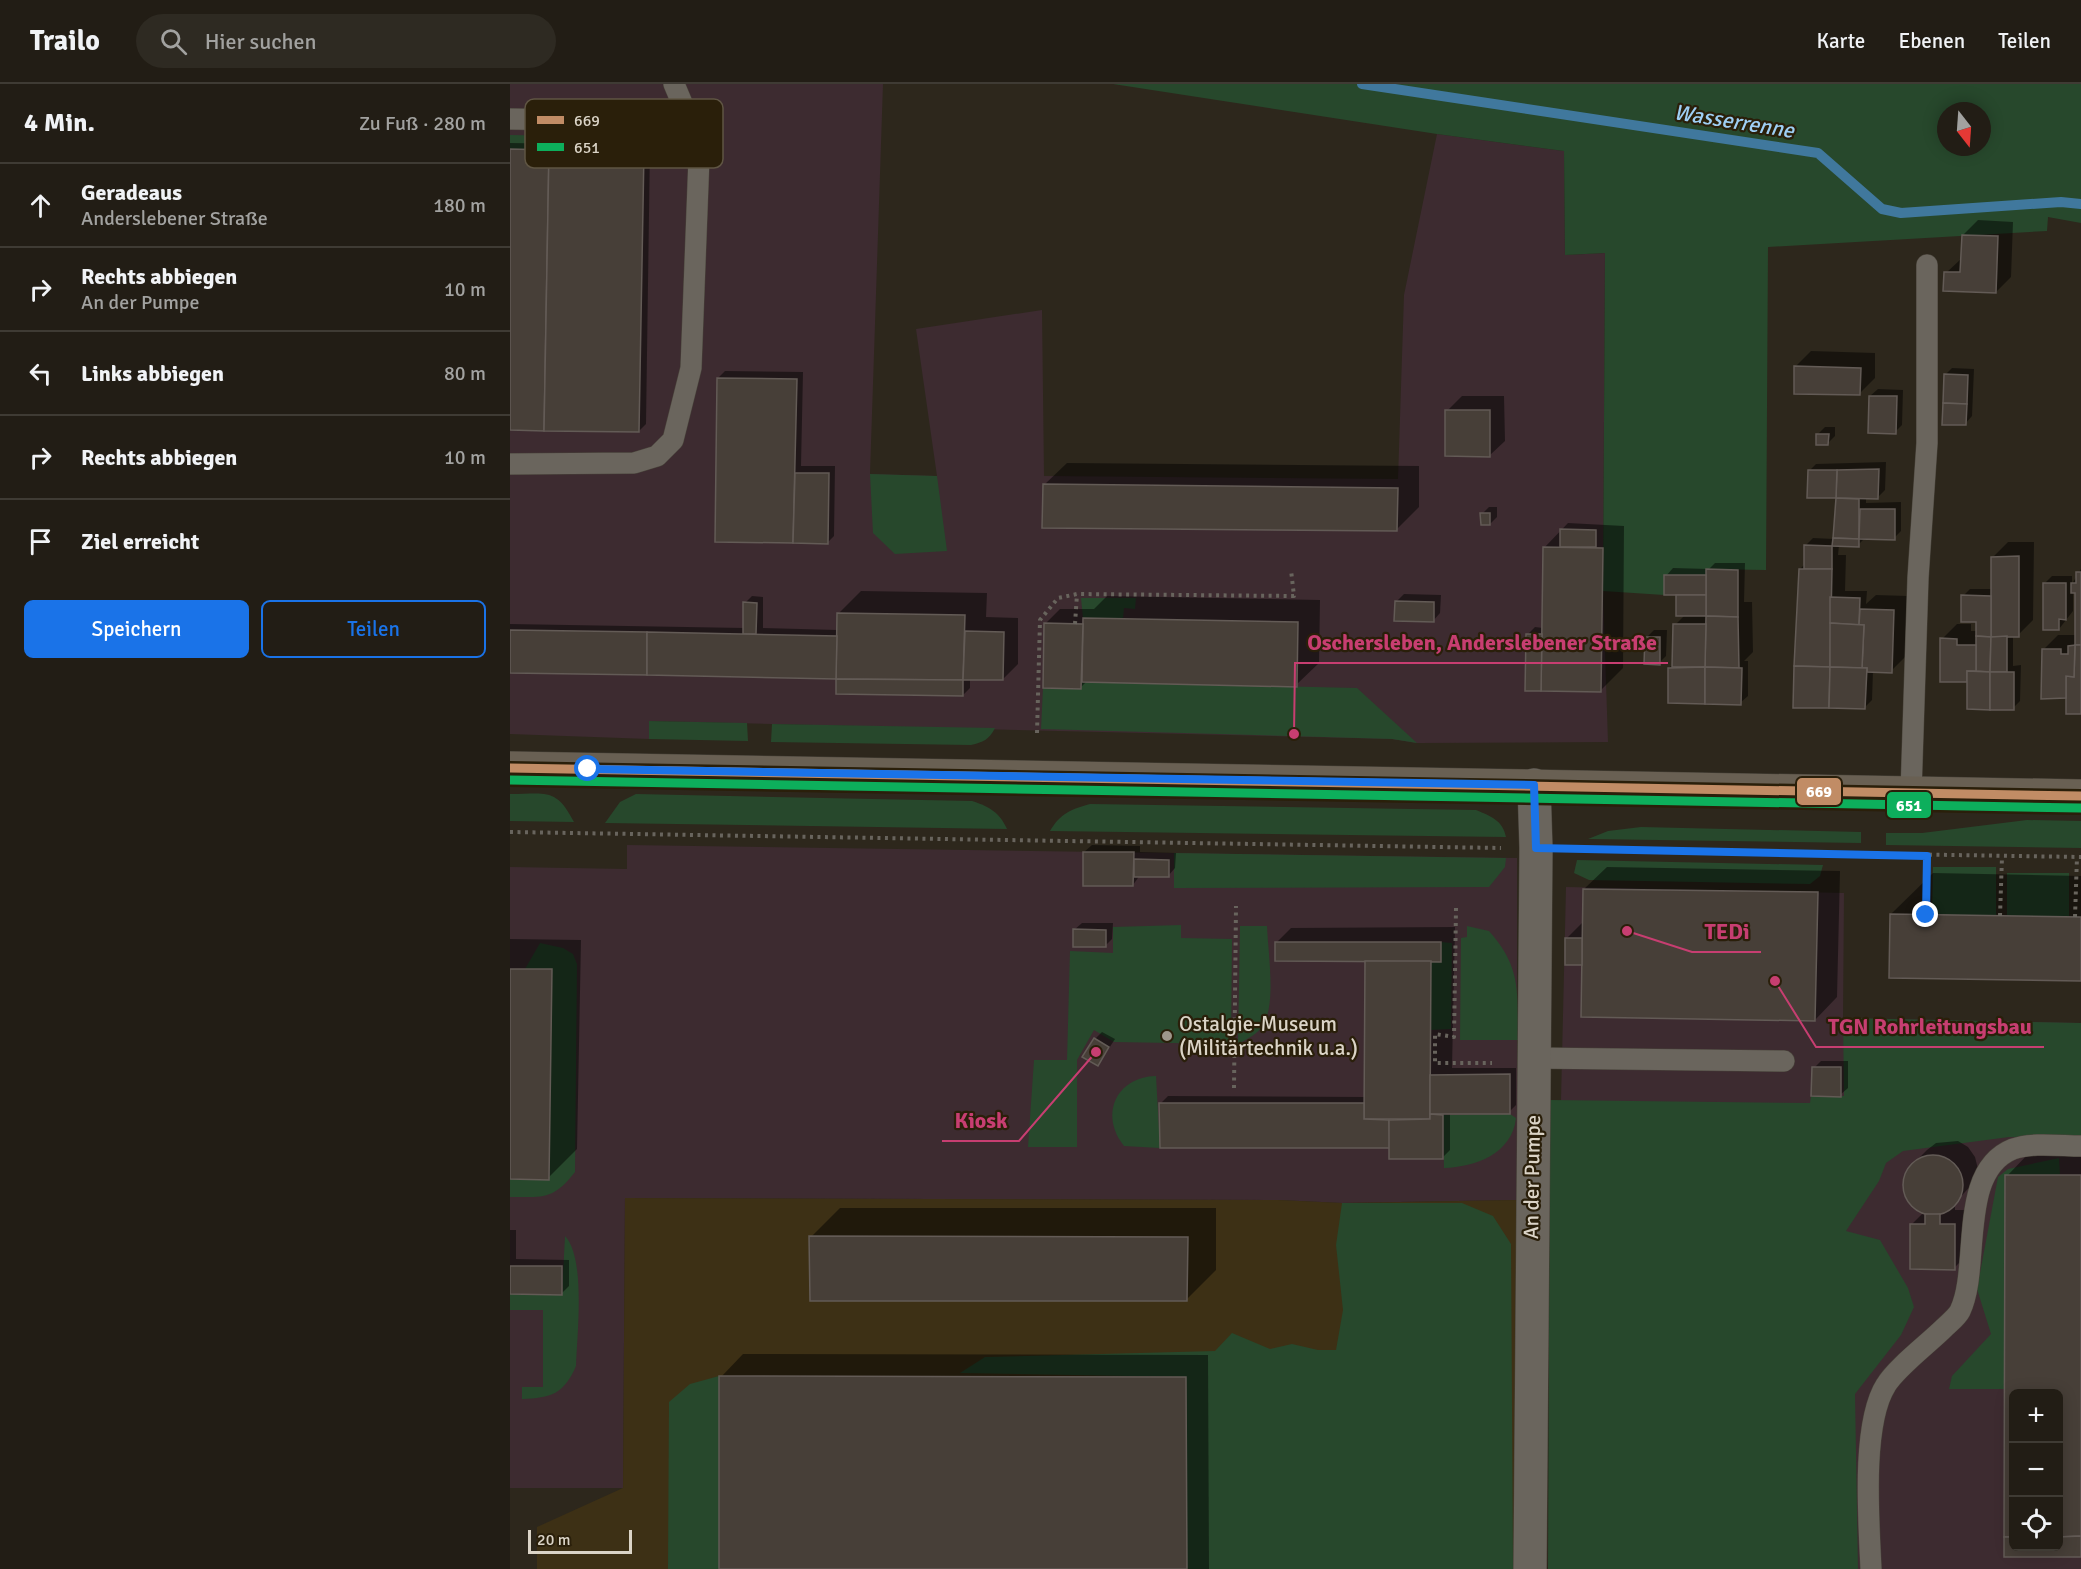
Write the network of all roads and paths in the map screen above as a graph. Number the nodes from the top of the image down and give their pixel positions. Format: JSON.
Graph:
{"nodes":[{"id":1,"x":674,"y":84,"type":"edge"},
{"id":2,"x":680,"y":99,"type":"edge"},
{"id":3,"x":510,"y":119,"type":"edge"},
{"id":4,"x":525,"y":119,"type":"edge"},
{"id":5,"x":699,"y":168,"type":"edge"},
{"id":6,"x":1927,"y":265,"type":"dead end"},
{"id":7,"x":510,"y":464,"type":"edge"},
{"id":8,"x":1291,"y":570,"type":"dead end"},
{"id":9,"x":1077,"y":594,"type":"junction"},
{"id":10,"x":1075,"y":624,"type":"dead end"},
{"id":11,"x":1037,"y":733,"type":"dead end"},
{"id":12,"x":510,"y":768,"type":"edge"},
{"id":13,"x":1534,"y":785,"type":"junction"},
{"id":14,"x":1911,"y":793,"type":"junction"},
{"id":15,"x":2081,"y":796,"type":"edge"},
{"id":16,"x":510,"y":832,"type":"edge"},
{"id":17,"x":1536,"y":848,"type":"junction"},
{"id":18,"x":1927,"y":856,"type":"junction"},
{"id":19,"x":2002,"y":857,"type":"junction"},
{"id":20,"x":2079,"y":857,"type":"edge"},
{"id":21,"x":1236,"y":906,"type":"dead end"},
{"id":22,"x":1456,"y":908,"type":"dead end"},
{"id":23,"x":1926,"y":915,"type":"dead end"},
{"id":24,"x":2000,"y":916,"type":"dead end"},
{"id":25,"x":2074,"y":917,"type":"dead end"},
{"id":26,"x":1534,"y":1058,"type":"junction"},
{"id":27,"x":1784,"y":1061,"type":"dead end"},
{"id":28,"x":1492,"y":1063,"type":"dead end"},
{"id":29,"x":1234,"y":1088,"type":"dead end"},
{"id":30,"x":2081,"y":1146,"type":"edge"},
{"id":31,"x":1530,"y":1569,"type":"edge"},
{"id":32,"x":1871,"y":1569,"type":"edge"}],
"edges":[{"from":1,"to":2,"type":"lane"},
{"from":3,"to":4,"type":"lane"},
{"from":5,"to":7,"type":"lane"},
{"from":6,"to":14,"type":"lane"},
{"from":8,"to":9,"type":"path"},
{"from":9,"to":10,"type":"path"},
{"from":9,"to":11,"type":"path"},
{"from":12,"to":13,"type":"main road"},
{"from":13,"to":14,"type":"main road"},
{"from":13,"to":17,"type":"street","name":"An der Pumpe"},
{"from":14,"to":15,"type":"main road"},
{"from":16,"to":17,"type":"path"},
{"from":17,"to":18,"type":"path"},
{"from":17,"to":26,"type":"street","name":"An der Pumpe"},
{"from":18,"to":19,"type":"path"},
{"from":18,"to":23,"type":"path"},
{"from":19,"to":20,"type":"path"},
{"from":19,"to":24,"type":"path"},
{"from":20,"to":25,"type":"path"},
{"from":21,"to":29,"type":"path"},
{"from":22,"to":28,"type":"path"},
{"from":26,"to":27,"type":"lane"},
{"from":26,"to":31,"type":"street","name":"An der Pumpe"},
{"from":30,"to":32,"type":"lane"}]}
